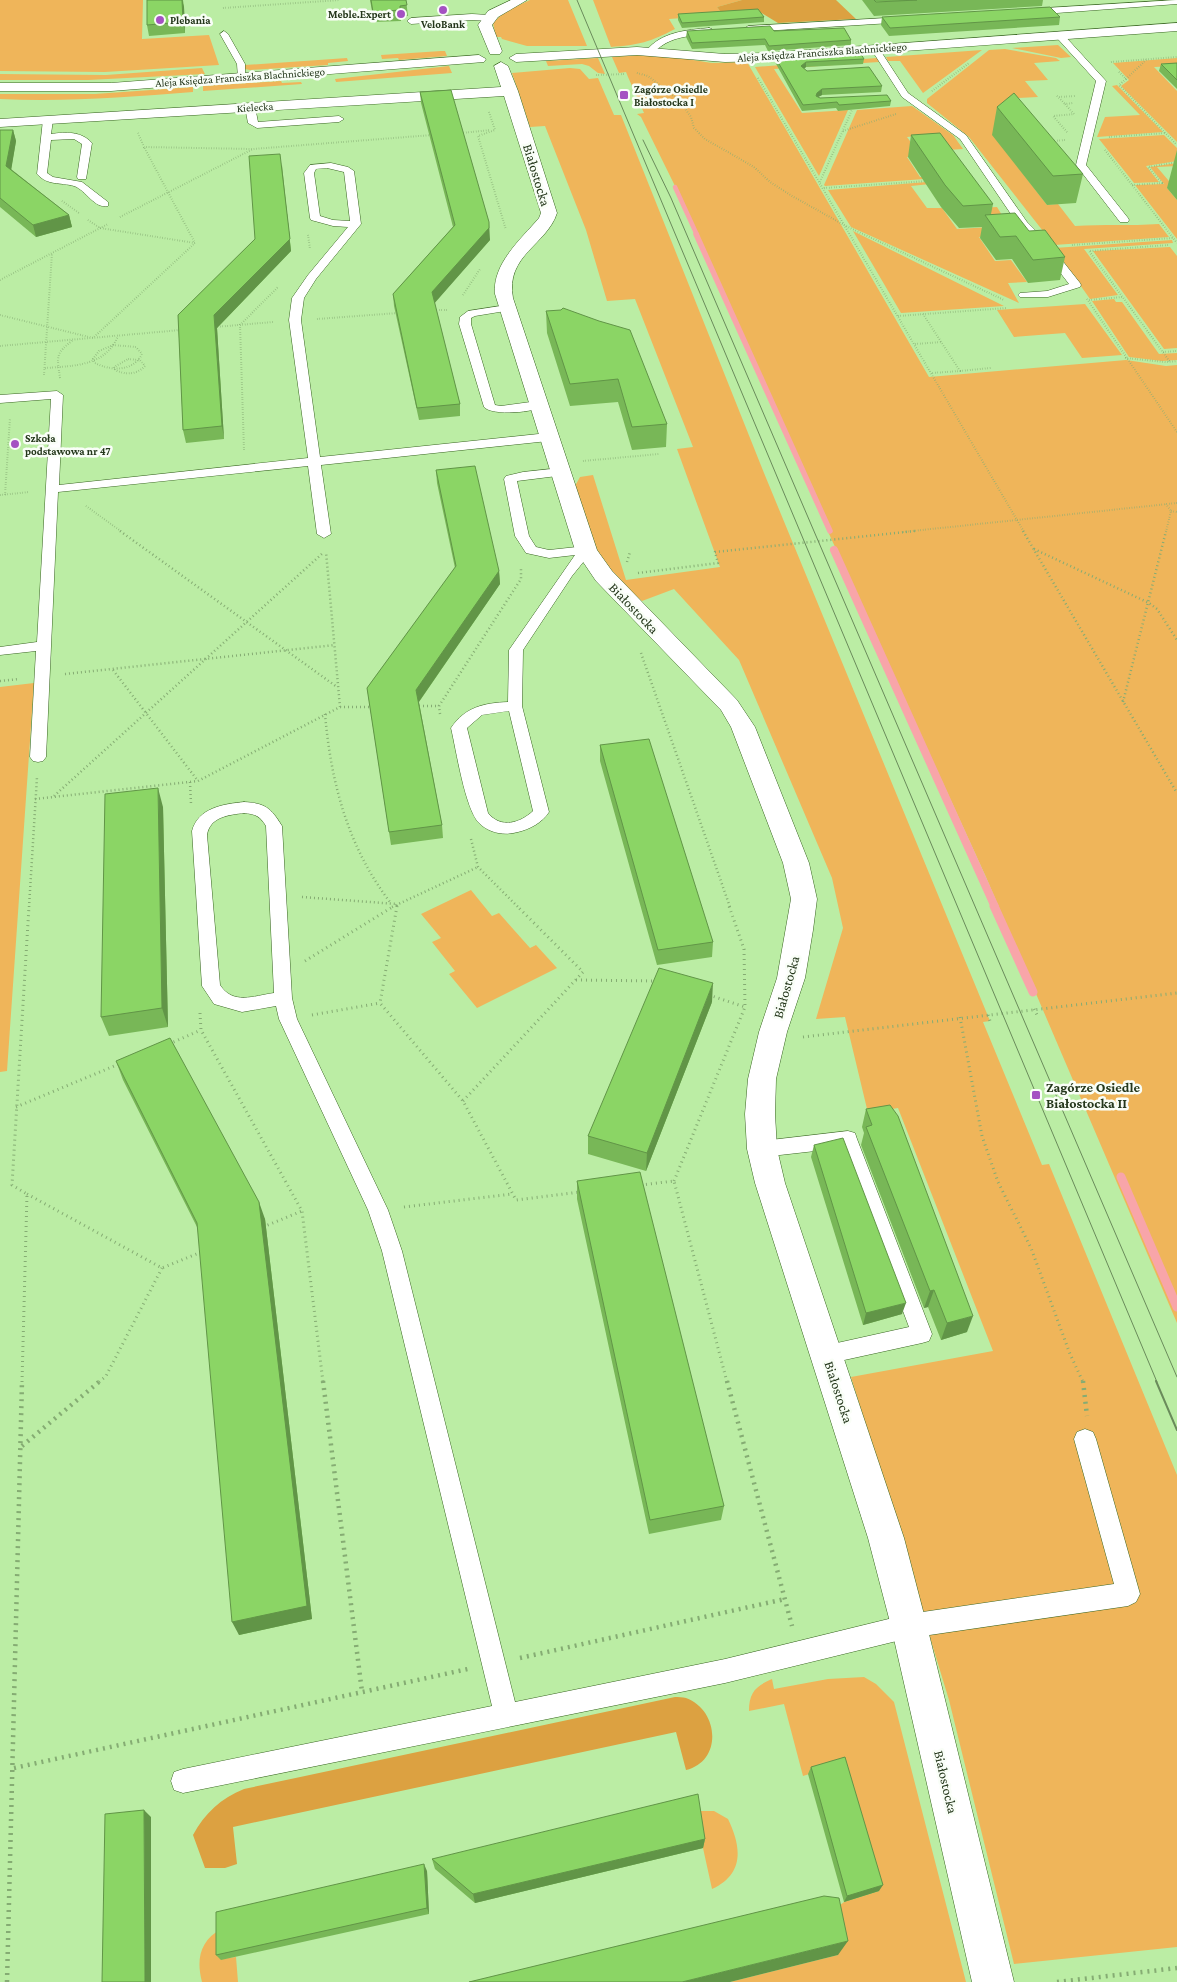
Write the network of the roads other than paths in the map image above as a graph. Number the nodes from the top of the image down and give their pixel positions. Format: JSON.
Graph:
{"nodes":[{"id":1,"x":521,"y":0,"type":"edge"},
{"id":2,"x":1177,"y":2,"type":"edge"},
{"id":3,"x":1019,"y":13,"type":"edge"},
{"id":4,"x":489,"y":18,"type":"junction"},
{"id":5,"x":913,"y":19,"type":"edge"},
{"id":6,"x":411,"y":21,"type":"dead end"},
{"id":7,"x":1177,"y":27,"type":"edge"},
{"id":8,"x":741,"y":29,"type":"edge"},
{"id":9,"x":722,"y":30,"type":"edge"},
{"id":10,"x":1128,"y":31,"type":"junction"},
{"id":11,"x":224,"y":34,"type":"dead end"},
{"id":12,"x":1177,"y":34,"type":"edge"},
{"id":13,"x":1060,"y":36,"type":"junction"},
{"id":14,"x":874,"y":49,"type":"junction"},
{"id":15,"x":494,"y":51,"type":"junction"},
{"id":16,"x":650,"y":51,"type":"junction"},
{"id":17,"x":516,"y":58,"type":"junction"},
{"id":18,"x":479,"y":60,"type":"junction"},
{"id":19,"x":501,"y":66,"type":"junction"},
{"id":20,"x":242,"y":78,"type":"junction"},
{"id":21,"x":0,"y":87,"type":"edge"},
{"id":22,"x":497,"y":92,"type":"junction"},
{"id":23,"x":250,"y":107,"type":"junction"},
{"id":24,"x":339,"y":119,"type":"dead end"},
{"id":25,"x":48,"y":120,"type":"junction"},
{"id":26,"x":0,"y":123,"type":"edge"},
{"id":27,"x":47,"y":137,"type":"junction"},
{"id":28,"x":82,"y":177,"type":"dead end"},
{"id":29,"x":104,"y":204,"type":"dead end"},
{"id":30,"x":1124,"y":220,"type":"dead end"},
{"id":31,"x":356,"y":224,"type":"junction"},
{"id":32,"x":1024,"y":295,"type":"dead end"},
{"id":33,"x":507,"y":308,"type":"junction"},
{"id":34,"x":0,"y":399,"type":"edge"},
{"id":35,"x":538,"y":405,"type":"junction"},
{"id":36,"x":548,"y":437,"type":"junction"},
{"id":37,"x":315,"y":461,"type":"junction"},
{"id":38,"x":559,"y":468,"type":"junction"},
{"id":39,"x":53,"y":489,"type":"junction"},
{"id":40,"x":324,"y":534,"type":"dead end"},
{"id":41,"x":586,"y":550,"type":"junction"},
{"id":42,"x":45,"y":646,"type":"junction"},
{"id":43,"x":0,"y":652,"type":"edge"},
{"id":44,"x":515,"y":706,"type":"junction"},
{"id":45,"x":38,"y":757,"type":"road end"},
{"id":46,"x":283,"y":998,"type":"junction"},
{"id":47,"x":762,"y":1149,"type":"junction"},
{"id":48,"x":826,"y":1354,"type":"junction"},
{"id":49,"x":1085,"y":1439,"type":"road end"},
{"id":50,"x":909,"y":1626,"type":"junction"},
{"id":51,"x":506,"y":1716,"type":"junction"},
{"id":52,"x":183,"y":1782,"type":"dead end"},
{"id":53,"x":993,"y":1982,"type":"edge"}],
"edges":[{"from":1,"to":4,"type":"street"},
{"from":2,"to":3,"type":"lane"},
{"from":4,"to":6,"type":"lane"},
{"from":4,"to":15,"type":"street"},
{"from":5,"to":8,"type":"lane"},
{"from":7,"to":10,"type":"street","name":"Aleja Księdza Franciszka Blachnickiego"},
{"from":9,"to":16,"type":"lane"},
{"from":10,"to":12,"type":"street","name":"Aleja Księdza Franciszka Blachnickiego"},
{"from":10,"to":13,"type":"street","name":"Aleja Księdza Franciszka Blachnickiego"},
{"from":11,"to":20,"type":"lane"},
{"from":13,"to":14,"type":"street","name":"Aleja Księdza Franciszka Blachnickiego"},
{"from":13,"to":30,"type":"lane"},
{"from":14,"to":16,"type":"street","name":"Aleja Księdza Franciszka Blachnickiego"},
{"from":14,"to":32,"type":"lane"},
{"from":15,"to":17,"type":"street"},
{"from":15,"to":18,"type":"street"},
{"from":16,"to":17,"type":"street","name":"Aleja Księdza Franciszka Blachnickiego"},
{"from":17,"to":19,"type":"street"},
{"from":18,"to":19,"type":"street"},
{"from":18,"to":20,"type":"street","name":"Aleja Księdza Franciszka Blachnickiego"},
{"from":19,"to":22,"type":"street","name":"Białostocka"},
{"from":20,"to":21,"type":"street","name":"Aleja Księdza Franciszka Blachnickiego"},
{"from":22,"to":23,"type":"street","name":"Kielecka"},
{"from":22,"to":33,"type":"street","name":"Białostocka"},
{"from":23,"to":24,"type":"lane"},
{"from":23,"to":25,"type":"street","name":"Kielecka"},
{"from":25,"to":26,"type":"street","name":"Kielecka"},
{"from":25,"to":27,"type":"lane"},
{"from":27,"to":28,"type":"lane"},
{"from":27,"to":29,"type":"lane"},
{"from":31,"to":31,"type":"lane"},
{"from":31,"to":37,"type":"lane"},
{"from":33,"to":35,"type":"street","name":"Białostocka"},
{"from":33,"to":35,"type":"lane"},
{"from":34,"to":39,"type":"lane"},
{"from":35,"to":36,"type":"street","name":"Białostocka"},
{"from":36,"to":37,"type":"lane"},
{"from":36,"to":38,"type":"street","name":"Białostocka"},
{"from":37,"to":39,"type":"lane"},
{"from":37,"to":40,"type":"lane"},
{"from":38,"to":41,"type":"street","name":"Białostocka"},
{"from":38,"to":41,"type":"lane"},
{"from":39,"to":42,"type":"lane"},
{"from":41,"to":44,"type":"lane"},
{"from":41,"to":47,"type":"street","name":"Białostocka"},
{"from":42,"to":43,"type":"lane"},
{"from":42,"to":45,"type":"lane"},
{"from":44,"to":44,"type":"lane"},
{"from":46,"to":46,"type":"lane"},
{"from":46,"to":51,"type":"lane"},
{"from":47,"to":48,"type":"street","name":"Białostocka"},
{"from":47,"to":48,"type":"lane"},
{"from":48,"to":50,"type":"street","name":"Białostocka"},
{"from":49,"to":50,"type":"lane"},
{"from":50,"to":51,"type":"lane"},
{"from":50,"to":53,"type":"street","name":"Białostocka"},
{"from":51,"to":52,"type":"lane"}]}
